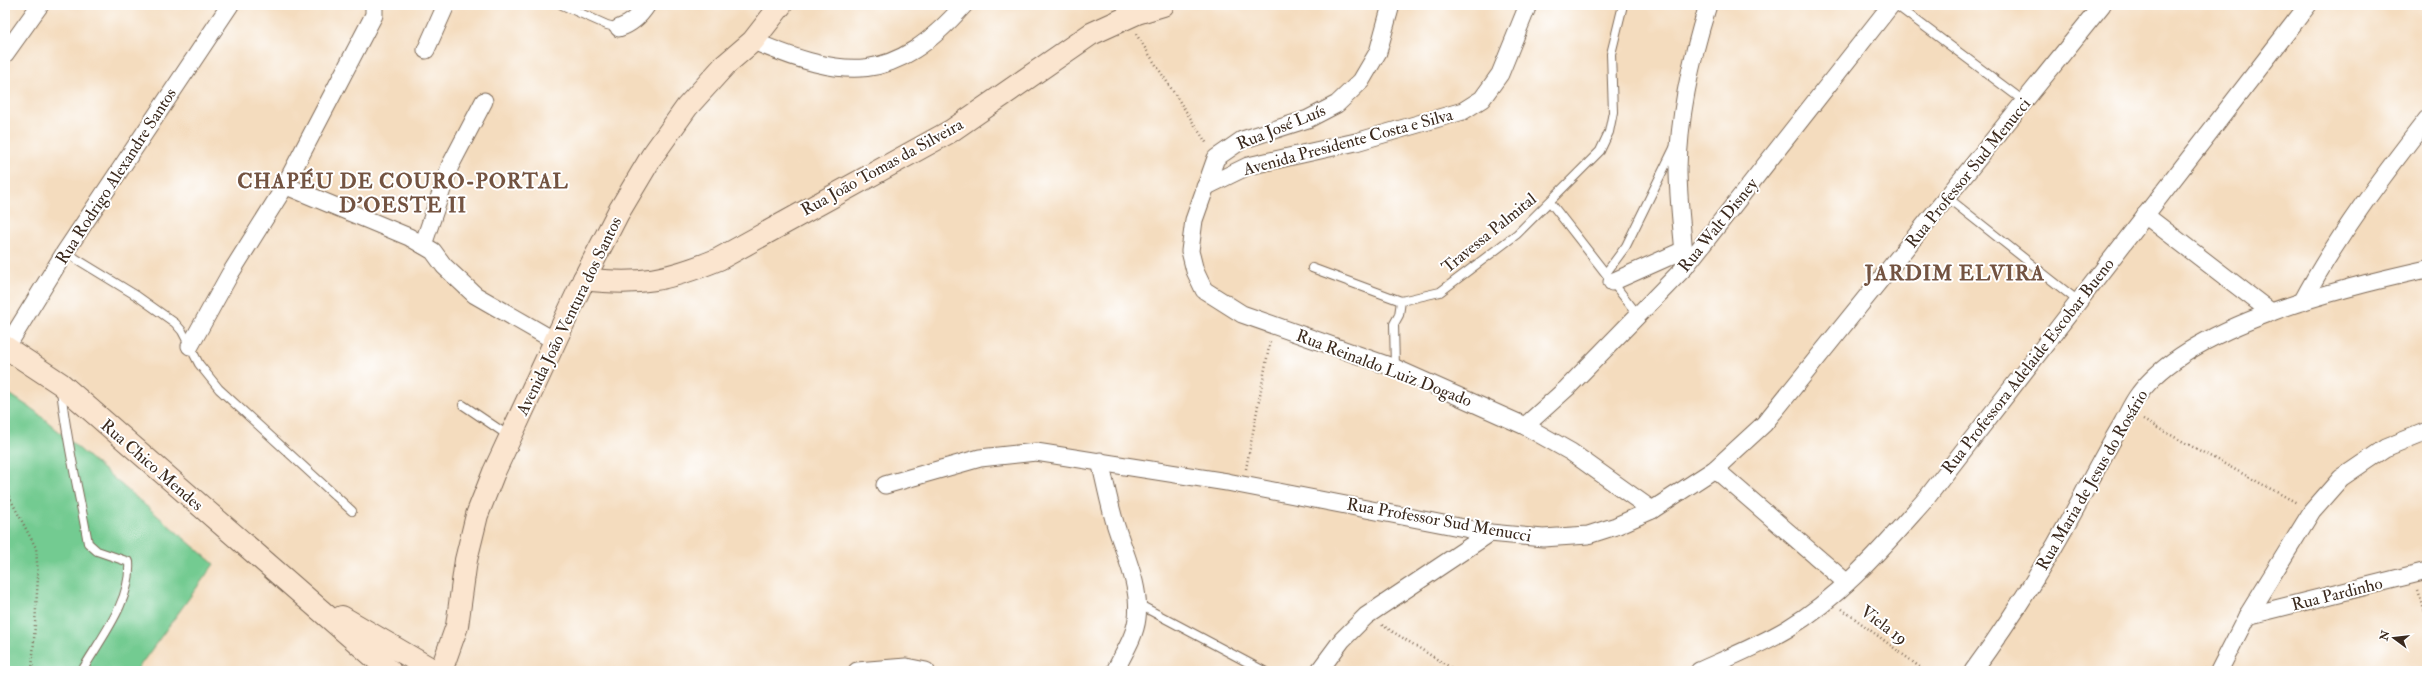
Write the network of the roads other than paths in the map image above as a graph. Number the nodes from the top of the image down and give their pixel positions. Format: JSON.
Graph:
{"nodes":[{"id":1,"x":40,"y":5,"type":"edge"},
{"id":2,"x":230,"y":5,"type":"edge"},
{"id":3,"x":374,"y":5,"type":"edge"},
{"id":4,"x":446,"y":5,"type":"edge"},
{"id":5,"x":562,"y":5,"type":"edge"},
{"id":6,"x":647,"y":5,"type":"edge"},
{"id":7,"x":782,"y":5,"type":"edge"},
{"id":8,"x":964,"y":5,"type":"edge"},
{"id":9,"x":1164,"y":5,"type":"edge"},
{"id":10,"x":1391,"y":5,"type":"edge"},
{"id":11,"x":1528,"y":5,"type":"edge"},
{"id":12,"x":1623,"y":5,"type":"edge"},
{"id":13,"x":1708,"y":5,"type":"edge"},
{"id":14,"x":1891,"y":5,"type":"edge"},
{"id":15,"x":1896,"y":5,"type":"edge"},
{"id":16,"x":2102,"y":5,"type":"edge"},
{"id":17,"x":2308,"y":5,"type":"edge"},
{"id":18,"x":620,"y":28,"type":"joint"},
{"id":19,"x":752,"y":41,"type":"junction"},
{"id":20,"x":426,"y":50,"type":"dead end"},
{"id":21,"x":5,"y":54,"type":"edge"},
{"id":22,"x":484,"y":101,"type":"dead end"},
{"id":23,"x":2025,"y":103,"type":"junction"},
{"id":24,"x":2427,"y":119,"type":"edge"},
{"id":25,"x":1680,"y":136,"type":"junction"},
{"id":26,"x":284,"y":185,"type":"junction"},
{"id":27,"x":1205,"y":187,"type":"junction"},
{"id":28,"x":1948,"y":198,"type":"junction"},
{"id":29,"x":1550,"y":202,"type":"junction"},
{"id":30,"x":2145,"y":215,"type":"junction"},
{"id":31,"x":423,"y":245,"type":"junction"},
{"id":32,"x":65,"y":252,"type":"junction"},
{"id":33,"x":1685,"y":259,"type":"junction"},
{"id":34,"x":1312,"y":268,"type":"dead end"},
{"id":35,"x":2427,"y":269,"type":"edge"},
{"id":36,"x":1609,"y":277,"type":"junction"},
{"id":37,"x":584,"y":279,"type":"junction"},
{"id":38,"x":1401,"y":301,"type":"junction"},
{"id":39,"x":2078,"y":301,"type":"junction"},
{"id":40,"x":2302,"y":302,"type":"junction"},
{"id":41,"x":2271,"y":312,"type":"junction"},
{"id":42,"x":1638,"y":315,"type":"junction"},
{"id":43,"x":555,"y":341,"type":"junction"},
{"id":44,"x":190,"y":346,"type":"junction"},
{"id":45,"x":5,"y":348,"type":"edge"},
{"id":46,"x":1395,"y":368,"type":"junction"},
{"id":47,"x":61,"y":384,"type":"junction"},
{"id":48,"x":463,"y":405,"type":"dead end"},
{"id":49,"x":1524,"y":426,"type":"junction"},
{"id":50,"x":2427,"y":431,"type":"edge"},
{"id":51,"x":510,"y":436,"type":"junction"},
{"id":52,"x":1100,"y":461,"type":"junction"},
{"id":53,"x":1715,"y":469,"type":"junction"},
{"id":54,"x":885,"y":485,"type":"dead end"},
{"id":55,"x":1652,"y":510,"type":"junction"},
{"id":56,"x":352,"y":511,"type":"dead end"},
{"id":57,"x":1490,"y":532,"type":"junction"},
{"id":58,"x":2420,"y":573,"type":"edge"},
{"id":59,"x":1847,"y":583,"type":"junction"},
{"id":60,"x":293,"y":589,"type":"junction"},
{"id":61,"x":1138,"y":604,"type":"junction"},
{"id":62,"x":2248,"y":616,"type":"junction"},
{"id":63,"x":433,"y":670,"type":"edge"},
{"id":64,"x":82,"y":671,"type":"edge"},
{"id":65,"x":390,"y":671,"type":"edge"},
{"id":66,"x":857,"y":671,"type":"edge"},
{"id":67,"x":926,"y":671,"type":"edge"},
{"id":68,"x":1115,"y":671,"type":"edge"},
{"id":69,"x":1264,"y":671,"type":"edge"},
{"id":70,"x":1319,"y":671,"type":"edge"},
{"id":71,"x":1699,"y":671,"type":"edge"},
{"id":72,"x":1973,"y":671,"type":"edge"},
{"id":73,"x":2219,"y":671,"type":"edge"}],
"edges":[{"from":1,"to":21,"type":"street"},
{"from":2,"to":32,"type":"street","name":"Rua Rodrigo Alexandre Santos"},
{"from":3,"to":26,"type":"street"},
{"from":4,"to":20,"type":"street"},
{"from":5,"to":18,"type":"lane"},
{"from":6,"to":18,"type":"street"},
{"from":7,"to":19,"type":"street","name":"Avenida João Ventura dos Santos"},
{"from":8,"to":19,"type":"street"},
{"from":9,"to":37,"type":"street","name":"Rua João Tomas da Silveira"},
{"from":10,"to":27,"type":"street","name":"Rua José Luís"},
{"from":11,"to":27,"type":"street","name":"Avenida Presidente Costa e Silva"},
{"from":12,"to":29,"type":"lane"},
{"from":13,"to":25,"type":"street"},
{"from":14,"to":33,"type":"street","name":"Rua Walt Disney"},
{"from":15,"to":23,"type":"lane"},
{"from":16,"to":23,"type":"street","name":"Rua Professor Sud Menucci"},
{"from":17,"to":30,"type":"street","name":"Rua Professora Adelaide Escobar Bueno"},
{"from":19,"to":37,"type":"street","name":"Avenida João Ventura dos Santos"},
{"from":22,"to":31,"type":"street"},
{"from":23,"to":28,"type":"street","name":"Rua Professor Sud Menucci"},
{"from":24,"to":40,"type":"street"},
{"from":25,"to":33,"type":"street"},
{"from":25,"to":36,"type":"lane"},
{"from":26,"to":31,"type":"street"},
{"from":26,"to":44,"type":"street"},
{"from":27,"to":46,"type":"street","name":"Rua Reinaldo Luiz Dogado"},
{"from":28,"to":39,"type":"lane"},
{"from":28,"to":53,"type":"street","name":"Rua Professor Sud Menucci"},
{"from":29,"to":36,"type":"lane","name":"Travessa Palmital"},
{"from":29,"to":38,"type":"lane","name":"Travessa Palmital"},
{"from":30,"to":39,"type":"street","name":"Rua Professora Adelaide Escobar Bueno"},
{"from":30,"to":41,"type":"street"},
{"from":31,"to":43,"type":"street"},
{"from":32,"to":44,"type":"lane"},
{"from":32,"to":45,"type":"street","name":"Rua Rodrigo Alexandre Santos"},
{"from":33,"to":36,"type":"street"},
{"from":33,"to":42,"type":"street","name":"Rua Walt Disney"},
{"from":34,"to":38,"type":"lane"},
{"from":35,"to":40,"type":"street","name":"Rua Maria de Jesus do Rosário"},
{"from":36,"to":42,"type":"lane","name":"Travessa Palmital"},
{"from":37,"to":43,"type":"street","name":"Avenida João Ventura dos Santos"},
{"from":38,"to":46,"type":"lane"},
{"from":39,"to":59,"type":"street","name":"Rua Professora Adelaide Escobar Bueno"},
{"from":40,"to":41,"type":"street","name":"Rua Maria de Jesus do Rosário"},
{"from":41,"to":72,"type":"street","name":"Rua Maria de Jesus do Rosário"},
{"from":42,"to":49,"type":"street","name":"Rua Walt Disney"},
{"from":43,"to":51,"type":"street","name":"Avenida João Ventura dos Santos"},
{"from":44,"to":56,"type":"lane"},
{"from":45,"to":47,"type":"street","name":"Rua Chico Mendes"},
{"from":46,"to":49,"type":"street","name":"Rua Reinaldo Luiz Dogado"},
{"from":47,"to":60,"type":"street","name":"Rua Chico Mendes"},
{"from":47,"to":64,"type":"lane"},
{"from":48,"to":51,"type":"lane"},
{"from":49,"to":55,"type":"street","name":"Rua Reinaldo Luiz Dogado"},
{"from":50,"to":62,"type":"street"},
{"from":51,"to":63,"type":"street","name":"Avenida João Ventura dos Santos"},
{"from":52,"to":54,"type":"street","name":"Rua Professor Sud Menucci"},
{"from":52,"to":57,"type":"street","name":"Rua Professor Sud Menucci"},
{"from":52,"to":61,"type":"street"},
{"from":53,"to":55,"type":"street","name":"Rua Professor Sud Menucci"},
{"from":53,"to":59,"type":"street"},
{"from":55,"to":57,"type":"street","name":"Rua Professor Sud Menucci"},
{"from":57,"to":70,"type":"street"},
{"from":58,"to":62,"type":"street","name":"Rua Pardinho"},
{"from":59,"to":71,"type":"street","name":"Rua Professora Adelaide Escobar Bueno"},
{"from":60,"to":63,"type":"street","name":"Rua Chico Mendes"},
{"from":60,"to":65,"type":"street","name":"Rua Chico Mendes"},
{"from":61,"to":68,"type":"street"},
{"from":61,"to":69,"type":"lane"},
{"from":62,"to":73,"type":"street"},
{"from":66,"to":67,"type":"street"}]}
